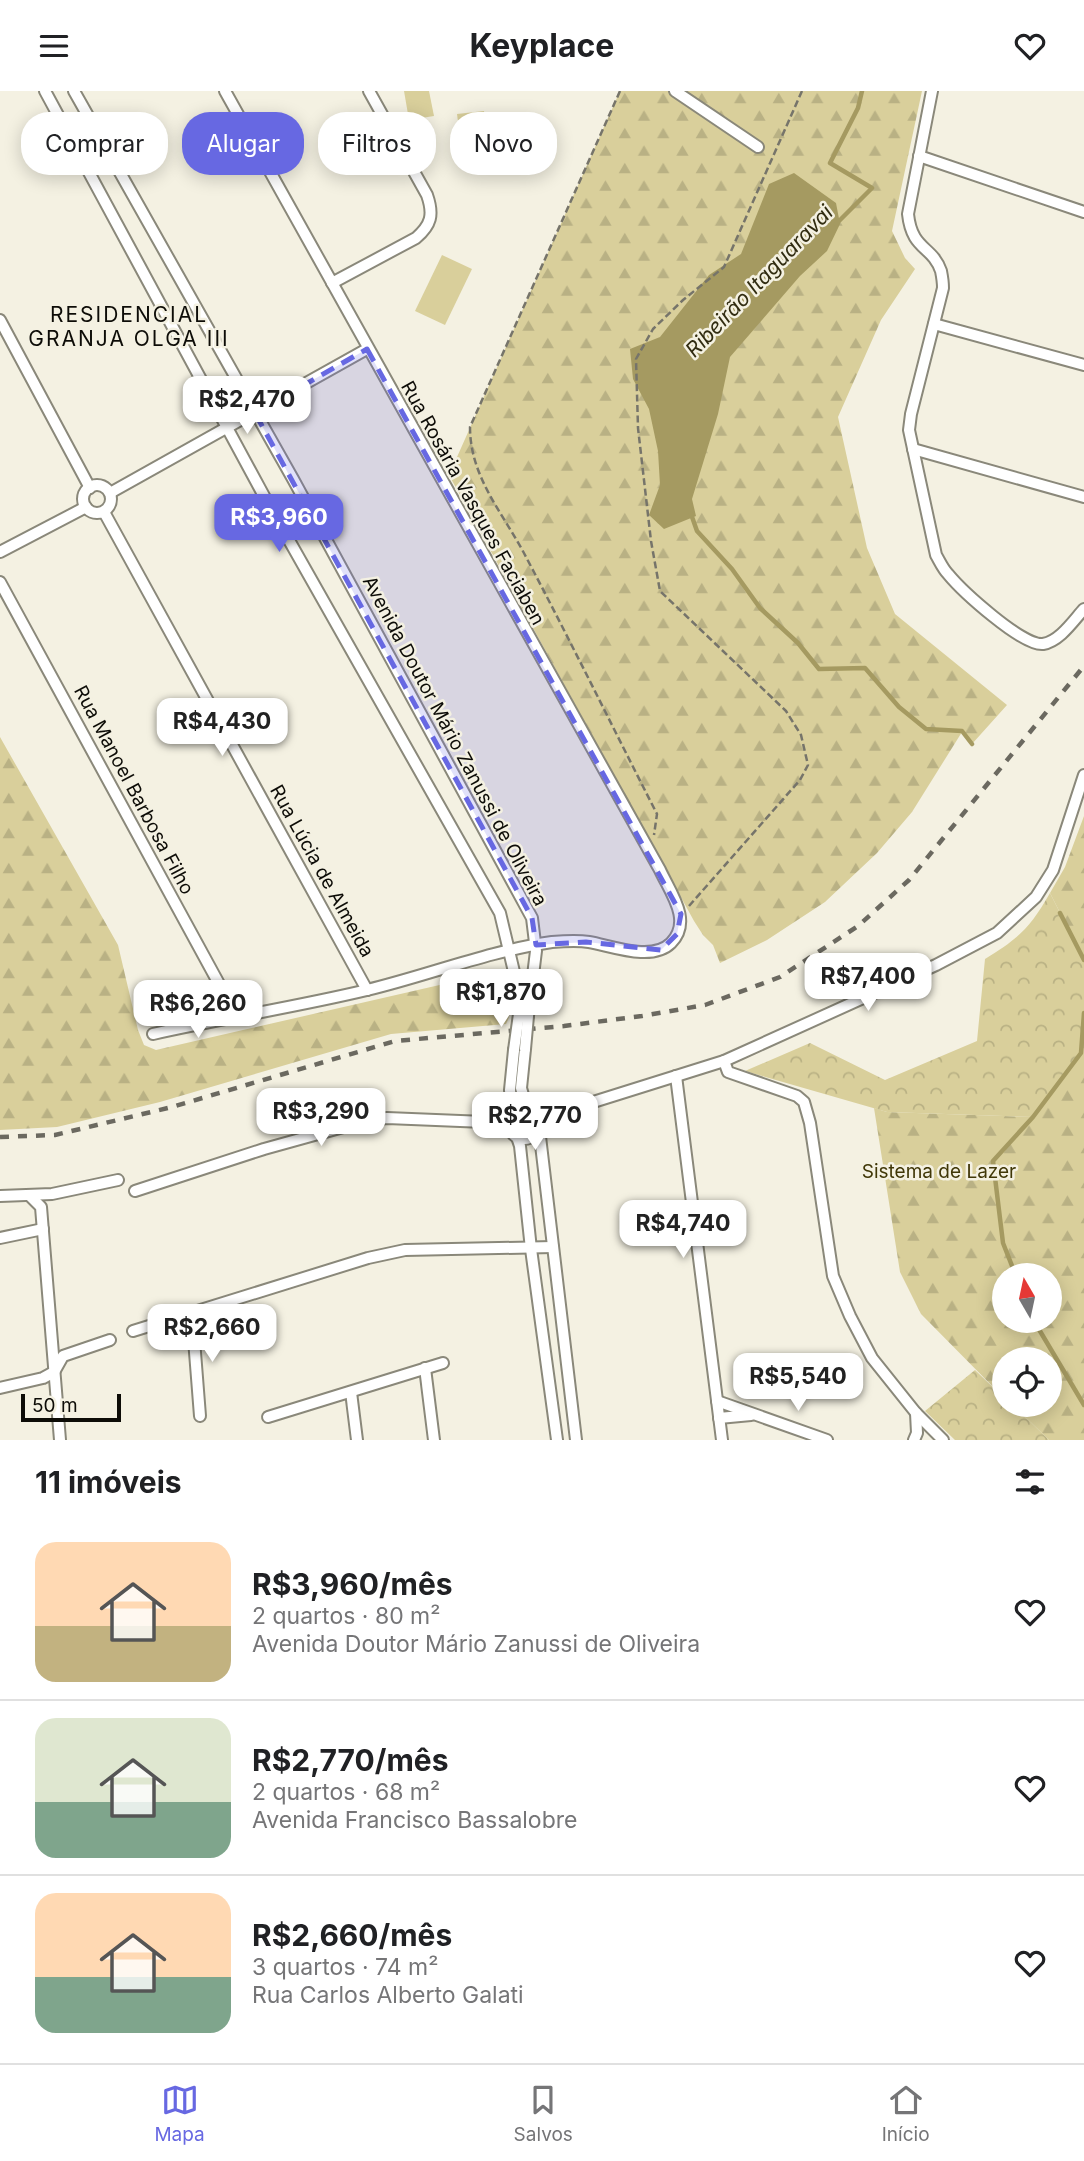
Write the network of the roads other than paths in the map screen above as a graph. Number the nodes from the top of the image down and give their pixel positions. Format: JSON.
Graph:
{"nodes":[{"id":1,"x":45,"y":91,"type":"edge"},
{"id":2,"x":74,"y":91,"type":"edge"},
{"id":3,"x":225,"y":91,"type":"edge"},
{"id":4,"x":369,"y":91,"type":"edge"},
{"id":5,"x":675,"y":91,"type":"edge"},
{"id":6,"x":932,"y":91,"type":"edge"},
{"id":7,"x":758,"y":147,"type":"dead end"},
{"id":8,"x":919,"y":156,"type":"junction"},
{"id":9,"x":1084,"y":212,"type":"edge"},
{"id":10,"x":332,"y":283,"type":"junction"},
{"id":11,"x":0,"y":320,"type":"edge"},
{"id":12,"x":934,"y":324,"type":"junction"},
{"id":13,"x":367,"y":349,"type":"junction"},
{"id":14,"x":1084,"y":365,"type":"edge"},
{"id":15,"x":255,"y":413,"type":"junction"},
{"id":16,"x":229,"y":428,"type":"junction"},
{"id":17,"x":913,"y":449,"type":"junction"},
{"id":18,"x":90,"y":488,"type":"junction"},
{"id":19,"x":110,"y":493,"type":"junction"},
{"id":20,"x":1084,"y":497,"type":"edge"},
{"id":21,"x":86,"y":507,"type":"junction"},
{"id":22,"x":103,"y":512,"type":"junction"},
{"id":23,"x":0,"y":552,"type":"edge"},
{"id":24,"x":0,"y":582,"type":"edge"},
{"id":25,"x":1084,"y":609,"type":"edge"},
{"id":26,"x":1084,"y":775,"type":"edge"},
{"id":27,"x":536,"y":945,"type":"junction"},
{"id":28,"x":509,"y":951,"type":"junction"},
{"id":29,"x":367,"y":990,"type":"junction"},
{"id":30,"x":236,"y":1015,"type":"junction"},
{"id":31,"x":524,"y":1015,"type":"junction"},
{"id":32,"x":153,"y":1034,"type":"dead end"},
{"id":33,"x":519,"y":1049,"type":"junction"},
{"id":34,"x":724,"y":1061,"type":"junction"},
{"id":35,"x":676,"y":1076,"type":"junction"},
{"id":36,"x":527,"y":1109,"type":"junction"},
{"id":37,"x":510,"y":1119,"type":"junction"},
{"id":38,"x":539,"y":1123,"type":"junction"},
{"id":39,"x":517,"y":1137,"type":"junction"},
{"id":40,"x":118,"y":1180,"type":"dead end"},
{"id":41,"x":135,"y":1191,"type":"dead end"},
{"id":42,"x":0,"y":1196,"type":"edge"},
{"id":43,"x":30,"y":1196,"type":"junction"},
{"id":44,"x":43,"y":1229,"type":"junction"},
{"id":45,"x":0,"y":1238,"type":"edge"},
{"id":46,"x":553,"y":1247,"type":"junction"},
{"id":47,"x":531,"y":1249,"type":"junction"},
{"id":48,"x":192,"y":1314,"type":"junction"},
{"id":49,"x":133,"y":1331,"type":"dead end"},
{"id":50,"x":110,"y":1339,"type":"dead end"},
{"id":51,"x":443,"y":1363,"type":"dead end"},
{"id":52,"x":425,"y":1368,"type":"junction"},
{"id":53,"x":54,"y":1372,"type":"junction"},
{"id":54,"x":0,"y":1388,"type":"edge"},
{"id":55,"x":351,"y":1391,"type":"junction"},
{"id":56,"x":717,"y":1401,"type":"junction"},
{"id":57,"x":916,"y":1413,"type":"junction"},
{"id":58,"x":758,"y":1415,"type":"junction"},
{"id":59,"x":200,"y":1416,"type":"dead end"},
{"id":60,"x":268,"y":1417,"type":"dead end"},
{"id":61,"x":719,"y":1418,"type":"junction"},
{"id":62,"x":60,"y":1440,"type":"edge"},
{"id":63,"x":357,"y":1440,"type":"edge"},
{"id":64,"x":434,"y":1440,"type":"edge"},
{"id":65,"x":557,"y":1440,"type":"edge"},
{"id":66,"x":576,"y":1440,"type":"edge"},
{"id":67,"x":722,"y":1440,"type":"edge"},
{"id":68,"x":827,"y":1440,"type":"edge"},
{"id":69,"x":914,"y":1440,"type":"edge"},
{"id":70,"x":943,"y":1440,"type":"edge"}],
"edges":[{"from":1,"to":16,"type":"street"},
{"from":2,"to":15,"type":"street","name":"Avenida Doutor Mário Zanussi de Oliveira"},
{"from":3,"to":10,"type":"street","name":"Rua Rosária Vasques Faciaben"},
{"from":4,"to":10,"type":"street"},
{"from":5,"to":7,"type":"street"},
{"from":6,"to":8,"type":"street"},
{"from":8,"to":9,"type":"street"},
{"from":8,"to":12,"type":"street"},
{"from":10,"to":13,"type":"street","name":"Rua Rosária Vasques Faciaben"},
{"from":11,"to":18,"type":"street"},
{"from":12,"to":14,"type":"street"},
{"from":12,"to":17,"type":"street"},
{"from":13,"to":15,"type":"street"},
{"from":13,"to":27,"type":"street","name":"Rua Rosária Vasques Faciaben"},
{"from":15,"to":16,"type":"street"},
{"from":15,"to":27,"type":"street","name":"Avenida Doutor Mário Zanussi de Oliveira"},
{"from":16,"to":19,"type":"street"},
{"from":16,"to":28,"type":"street"},
{"from":17,"to":20,"type":"street"},
{"from":17,"to":25,"type":"street"},
{"from":18,"to":19,"type":"street"},
{"from":18,"to":21,"type":"street"},
{"from":19,"to":22,"type":"street"},
{"from":21,"to":22,"type":"street"},
{"from":21,"to":23,"type":"street"},
{"from":22,"to":29,"type":"street","name":"Rua Lúcia de Almeida"},
{"from":24,"to":30,"type":"street","name":"Rua Manoel Barbosa Filho"},
{"from":26,"to":34,"type":"street"},
{"from":27,"to":28,"type":"street"},
{"from":27,"to":31,"type":"street","name":"Avenida Doutor Mário Zanussi de Oliveira"},
{"from":28,"to":29,"type":"street"},
{"from":28,"to":31,"type":"street"},
{"from":29,"to":30,"type":"street"},
{"from":30,"to":32,"type":"street"},
{"from":31,"to":33,"type":"street","name":"Avenida Doutor Mário Zanussi de Oliveira","bridge":true},
{"from":33,"to":36,"type":"street"},
{"from":33,"to":37,"type":"street"},
{"from":34,"to":35,"type":"street"},
{"from":34,"to":57,"type":"street"},
{"from":35,"to":38,"type":"street"},
{"from":35,"to":56,"type":"street"},
{"from":36,"to":37,"type":"street"},
{"from":36,"to":38,"type":"street"},
{"from":37,"to":39,"type":"street"},
{"from":37,"to":41,"type":"street"},
{"from":38,"to":39,"type":"street"},
{"from":38,"to":46,"type":"street"},
{"from":39,"to":47,"type":"street"},
{"from":40,"to":43,"type":"street"},
{"from":42,"to":43,"type":"street"},
{"from":43,"to":44,"type":"street"},
{"from":44,"to":45,"type":"street"},
{"from":44,"to":53,"type":"street"},
{"from":46,"to":47,"type":"street"},
{"from":46,"to":66,"type":"street"},
{"from":47,"to":48,"type":"street"},
{"from":47,"to":65,"type":"street"},
{"from":48,"to":49,"type":"street"},
{"from":48,"to":59,"type":"street"},
{"from":50,"to":53,"type":"street"},
{"from":51,"to":52,"type":"street"},
{"from":52,"to":55,"type":"street"},
{"from":52,"to":64,"type":"street"},
{"from":53,"to":54,"type":"street"},
{"from":53,"to":62,"type":"street"},
{"from":55,"to":60,"type":"street"},
{"from":55,"to":63,"type":"street"},
{"from":56,"to":58,"type":"street"},
{"from":56,"to":61,"type":"street"},
{"from":57,"to":69,"type":"street"},
{"from":57,"to":70,"type":"street"},
{"from":58,"to":61,"type":"street"},
{"from":58,"to":68,"type":"street"},
{"from":61,"to":67,"type":"street"}]}
